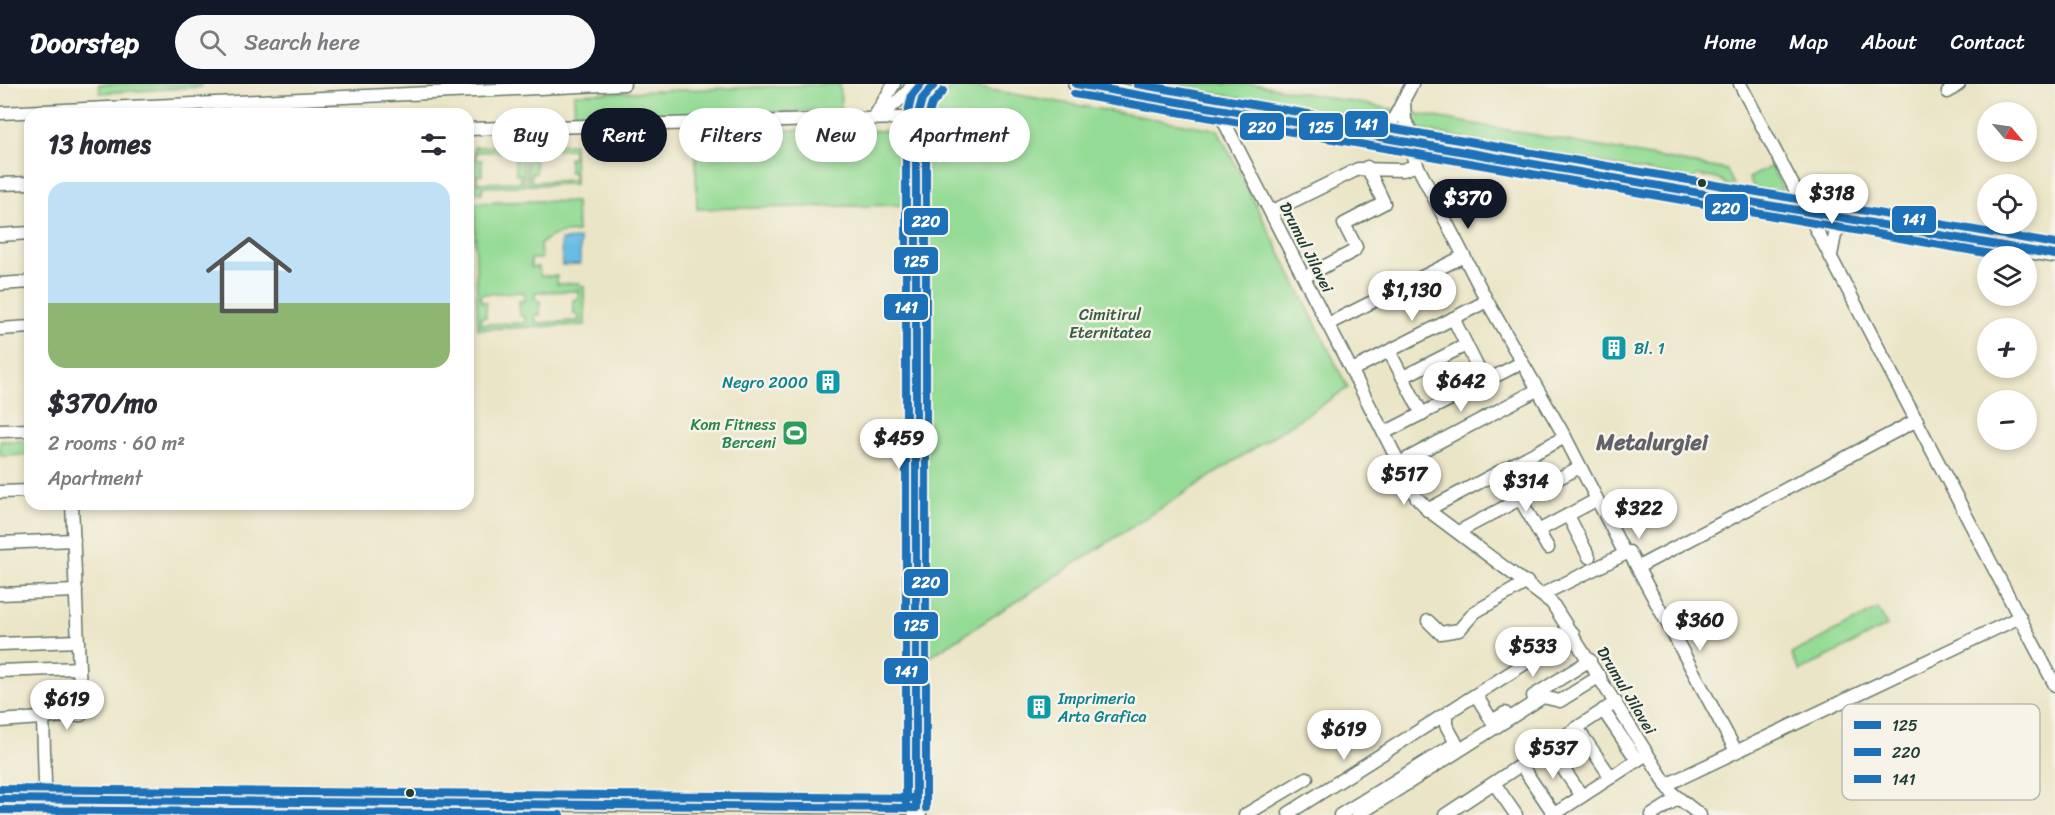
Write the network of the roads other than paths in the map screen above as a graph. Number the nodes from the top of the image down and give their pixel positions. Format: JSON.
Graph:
{"nodes":[{"id":1,"x":624,"y":84,"type":"edge"},
{"id":2,"x":894,"y":84,"type":"edge"},
{"id":3,"x":1076,"y":84,"type":"edge"},
{"id":4,"x":1412,"y":84,"type":"edge"},
{"id":5,"x":1740,"y":84,"type":"edge"},
{"id":6,"x":1959,"y":84,"type":"edge"},
{"id":7,"x":909,"y":85,"type":"edge"},
{"id":8,"x":933,"y":85,"type":"edge"},
{"id":9,"x":1948,"y":92,"type":"dead end"},
{"id":10,"x":1404,"y":101,"type":"junction"},
{"id":11,"x":159,"y":108,"type":"edge"},
{"id":12,"x":911,"y":108,"type":"edge"},
{"id":13,"x":917,"y":108,"type":"edge"},
{"id":14,"x":1217,"y":108,"type":"junction"},
{"id":15,"x":877,"y":111,"type":"edge"},
{"id":16,"x":0,"y":113,"type":"edge"},
{"id":17,"x":24,"y":113,"type":"edge"},
{"id":18,"x":877,"y":116,"type":"edge"},
{"id":19,"x":795,"y":121,"type":"edge"},
{"id":20,"x":474,"y":129,"type":"edge"},
{"id":21,"x":1377,"y":136,"type":"junction"},
{"id":22,"x":1417,"y":142,"type":"junction"},
{"id":23,"x":909,"y":162,"type":"edge"},
{"id":24,"x":1417,"y":165,"type":"junction"},
{"id":25,"x":1367,"y":167,"type":"junction"},
{"id":26,"x":24,"y":183,"type":"edge"},
{"id":27,"x":0,"y":184,"type":"edge"},
{"id":28,"x":1805,"y":211,"type":"junction"},
{"id":29,"x":1271,"y":212,"type":"junction"},
{"id":30,"x":1846,"y":218,"type":"junction"},
{"id":31,"x":24,"y":233,"type":"edge"},
{"id":32,"x":0,"y":235,"type":"edge"},
{"id":33,"x":1831,"y":255,"type":"junction"},
{"id":34,"x":2055,"y":255,"type":"edge"},
{"id":35,"x":1464,"y":256,"type":"junction"},
{"id":36,"x":1304,"y":277,"type":"junction"},
{"id":37,"x":24,"y":282,"type":"edge"},
{"id":38,"x":0,"y":284,"type":"edge"},
{"id":39,"x":1487,"y":301,"type":"junction"},
{"id":40,"x":1453,"y":318,"type":"junction"},
{"id":41,"x":1328,"y":324,"type":"junction"},
{"id":42,"x":24,"y":327,"type":"edge"},
{"id":43,"x":0,"y":329,"type":"edge"},
{"id":44,"x":1466,"y":345,"type":"junction"},
{"id":45,"x":1389,"y":351,"type":"junction"},
{"id":46,"x":1521,"y":363,"type":"junction"},
{"id":47,"x":1352,"y":370,"type":"junction"},
{"id":48,"x":1402,"y":377,"type":"junction"},
{"id":49,"x":1485,"y":382,"type":"junction"},
{"id":50,"x":1538,"y":390,"type":"junction"},
{"id":51,"x":1422,"y":414,"type":"junction"},
{"id":52,"x":1917,"y":420,"type":"junction"},
{"id":53,"x":24,"y":430,"type":"edge"},
{"id":54,"x":0,"y":431,"type":"edge"},
{"id":55,"x":1384,"y":433,"type":"junction"},
{"id":56,"x":1565,"y":438,"type":"junction"},
{"id":57,"x":1399,"y":463,"type":"junction"},
{"id":58,"x":1580,"y":467,"type":"junction"},
{"id":59,"x":24,"y":491,"type":"edge"},
{"id":60,"x":0,"y":492,"type":"edge"},
{"id":61,"x":1520,"y":499,"type":"junction"},
{"id":62,"x":1596,"y":500,"type":"junction"},
{"id":63,"x":72,"y":510,"type":"edge"},
{"id":64,"x":1427,"y":510,"type":"junction"},
{"id":65,"x":1568,"y":515,"type":"junction"},
{"id":66,"x":1538,"y":531,"type":"junction"},
{"id":67,"x":1458,"y":532,"type":"junction"},
{"id":68,"x":74,"y":540,"type":"junction"},
{"id":69,"x":0,"y":543,"type":"edge"},
{"id":70,"x":1548,"y":549,"type":"dead end"},
{"id":71,"x":1624,"y":554,"type":"junction"},
{"id":72,"x":1589,"y":557,"type":"dead end"},
{"id":73,"x":1638,"y":567,"type":"junction"},
{"id":74,"x":1527,"y":582,"type":"junction"},
{"id":75,"x":76,"y":591,"type":"junction"},
{"id":76,"x":0,"y":594,"type":"edge"},
{"id":77,"x":1543,"y":594,"type":"junction"},
{"id":78,"x":2020,"y":617,"type":"junction"},
{"id":79,"x":1428,"y":621,"type":"dead end"},
{"id":80,"x":1572,"y":633,"type":"junction"},
{"id":81,"x":78,"y":641,"type":"junction"},
{"id":82,"x":0,"y":644,"type":"edge"},
{"id":83,"x":1590,"y":660,"type":"junction"},
{"id":84,"x":79,"y":668,"type":"junction"},
{"id":85,"x":0,"y":671,"type":"edge"},
{"id":86,"x":1600,"y":676,"type":"junction"},
{"id":87,"x":2055,"y":685,"type":"edge"},
{"id":88,"x":1476,"y":695,"type":"junction"},
{"id":89,"x":1616,"y":702,"type":"junction"},
{"id":90,"x":1603,"y":710,"type":"junction"},
{"id":91,"x":1441,"y":717,"type":"junction"},
{"id":92,"x":43,"y":719,"type":"junction"},
{"id":93,"x":0,"y":721,"type":"edge"},
{"id":94,"x":1577,"y":728,"type":"junction"},
{"id":95,"x":1548,"y":747,"type":"junction"},
{"id":96,"x":1736,"y":751,"type":"junction"},
{"id":97,"x":1642,"y":757,"type":"junction"},
{"id":98,"x":1521,"y":765,"type":"junction"},
{"id":99,"x":1611,"y":777,"type":"junction"},
{"id":100,"x":1307,"y":778,"type":"dead end"},
{"id":101,"x":45,"y":783,"type":"dead end"},
{"id":102,"x":1494,"y":783,"type":"junction"},
{"id":103,"x":1666,"y":785,"type":"junction"},
{"id":104,"x":1582,"y":796,"type":"junction"},
{"id":105,"x":0,"y":799,"type":"edge"},
{"id":106,"x":1677,"y":799,"type":"junction"},
{"id":107,"x":917,"y":813,"type":"edge"},
{"id":108,"x":1245,"y":815,"type":"edge"},
{"id":109,"x":1290,"y":815,"type":"edge"},
{"id":110,"x":1340,"y":815,"type":"edge"},
{"id":111,"x":1358,"y":815,"type":"edge"},
{"id":112,"x":1445,"y":815,"type":"edge"},
{"id":113,"x":1515,"y":815,"type":"edge"},
{"id":114,"x":1554,"y":815,"type":"edge"},
{"id":115,"x":1652,"y":815,"type":"edge"},
{"id":116,"x":1700,"y":815,"type":"edge"}],
"edges":[{"from":1,"to":11,"type":"street"},
{"from":2,"to":15,"type":"street"},
{"from":3,"to":14,"type":"main road"},
{"from":4,"to":10,"type":"street"},
{"from":5,"to":28,"type":"street"},
{"from":6,"to":9,"type":"street"},
{"from":7,"to":8,"type":"main road"},
{"from":7,"to":12,"type":"main road"},
{"from":7,"to":18,"type":"street"},
{"from":8,"to":13,"type":"main road"},
{"from":10,"to":21,"type":"street"},
{"from":10,"to":22,"type":"street"},
{"from":14,"to":21,"type":"main road"},
{"from":14,"to":29,"type":"street","name":"Drumul Jilavei"},
{"from":16,"to":17,"type":"street"},
{"from":19,"to":20,"type":"street"},
{"from":21,"to":22,"type":"main road"},
{"from":22,"to":24,"type":"street"},
{"from":22,"to":28,"type":"main road"},
{"from":23,"to":107,"type":"main road"},
{"from":24,"to":25,"type":"street"},
{"from":24,"to":35,"type":"street"},
{"from":25,"to":29,"type":"street"},
{"from":25,"to":36,"type":"street"},
{"from":26,"to":27,"type":"street"},
{"from":28,"to":30,"type":"main road"},
{"from":28,"to":33,"type":"street"},
{"from":29,"to":36,"type":"street","name":"Drumul Jilavei"},
{"from":30,"to":33,"type":"street"},
{"from":30,"to":34,"type":"main road"},
{"from":31,"to":32,"type":"street"},
{"from":33,"to":52,"type":"street"},
{"from":35,"to":39,"type":"street"},
{"from":35,"to":41,"type":"street"},
{"from":36,"to":41,"type":"street","name":"Drumul Jilavei"},
{"from":37,"to":38,"type":"street"},
{"from":39,"to":40,"type":"street"},
{"from":39,"to":46,"type":"street"},
{"from":40,"to":44,"type":"street"},
{"from":40,"to":45,"type":"street"},
{"from":41,"to":47,"type":"street","name":"Drumul Jilavei"},
{"from":42,"to":43,"type":"street"},
{"from":44,"to":48,"type":"street"},
{"from":44,"to":49,"type":"street"},
{"from":45,"to":47,"type":"street"},
{"from":45,"to":48,"type":"street"},
{"from":46,"to":49,"type":"street"},
{"from":46,"to":50,"type":"street"},
{"from":47,"to":55,"type":"street","name":"Drumul Jilavei"},
{"from":48,"to":51,"type":"street"},
{"from":49,"to":51,"type":"street"},
{"from":50,"to":56,"type":"street"},
{"from":50,"to":57,"type":"street"},
{"from":51,"to":55,"type":"street"},
{"from":52,"to":73,"type":"street"},
{"from":52,"to":78,"type":"street"},
{"from":53,"to":54,"type":"street"},
{"from":55,"to":57,"type":"street","name":"Drumul Jilavei"},
{"from":56,"to":58,"type":"street"},
{"from":56,"to":64,"type":"street"},
{"from":57,"to":64,"type":"street","name":"Drumul Jilavei"},
{"from":58,"to":61,"type":"street"},
{"from":58,"to":62,"type":"street"},
{"from":59,"to":60,"type":"street"},
{"from":61,"to":66,"type":"street"},
{"from":61,"to":67,"type":"street"},
{"from":62,"to":65,"type":"street"},
{"from":62,"to":71,"type":"street"},
{"from":63,"to":68,"type":"street"},
{"from":64,"to":67,"type":"street","name":"Drumul Jilavei"},
{"from":65,"to":66,"type":"street"},
{"from":65,"to":72,"type":"street"},
{"from":66,"to":70,"type":"street"},
{"from":67,"to":74,"type":"street","name":"Drumul Jilavei"},
{"from":68,"to":69,"type":"street"},
{"from":68,"to":75,"type":"street"},
{"from":71,"to":73,"type":"street"},
{"from":71,"to":77,"type":"street"},
{"from":73,"to":96,"type":"street"},
{"from":74,"to":77,"type":"street","name":"Drumul Jilavei"},
{"from":74,"to":79,"type":"street"},
{"from":75,"to":76,"type":"street"},
{"from":75,"to":81,"type":"street"},
{"from":77,"to":80,"type":"street","name":"Drumul Jilavei"},
{"from":78,"to":87,"type":"street"},
{"from":78,"to":96,"type":"street"},
{"from":80,"to":83,"type":"street","name":"Drumul Jilavei"},
{"from":80,"to":88,"type":"street"},
{"from":81,"to":82,"type":"street"},
{"from":81,"to":84,"type":"street"},
{"from":83,"to":86,"type":"street","name":"Drumul Jilavei"},
{"from":83,"to":88,"type":"street"},
{"from":84,"to":85,"type":"street"},
{"from":84,"to":92,"type":"street"},
{"from":86,"to":89,"type":"street","name":"Drumul Jilavei"},
{"from":86,"to":111,"type":"street"},
{"from":88,"to":91,"type":"street"},
{"from":89,"to":90,"type":"street"},
{"from":89,"to":97,"type":"street","name":"Drumul Jilavei"},
{"from":90,"to":94,"type":"street"},
{"from":90,"to":97,"type":"street"},
{"from":91,"to":109,"type":"street"},
{"from":91,"to":110,"type":"street"},
{"from":92,"to":93,"type":"street"},
{"from":92,"to":101,"type":"street"},
{"from":94,"to":95,"type":"street"},
{"from":94,"to":99,"type":"street"},
{"from":95,"to":98,"type":"street"},
{"from":95,"to":104,"type":"street"},
{"from":96,"to":103,"type":"street"},
{"from":97,"to":99,"type":"street"},
{"from":97,"to":103,"type":"street","name":"Drumul Jilavei"},
{"from":98,"to":102,"type":"street"},
{"from":98,"to":114,"type":"street"},
{"from":99,"to":104,"type":"street"},
{"from":100,"to":108,"type":"street"},
{"from":102,"to":112,"type":"street"},
{"from":102,"to":113,"type":"street"},
{"from":103,"to":106,"type":"street","name":"Drumul Jilavei"},
{"from":104,"to":114,"type":"street"},
{"from":105,"to":107,"type":"street"},
{"from":106,"to":115,"type":"street"},
{"from":106,"to":116,"type":"street","name":"Drumul Jilavei"}]}
